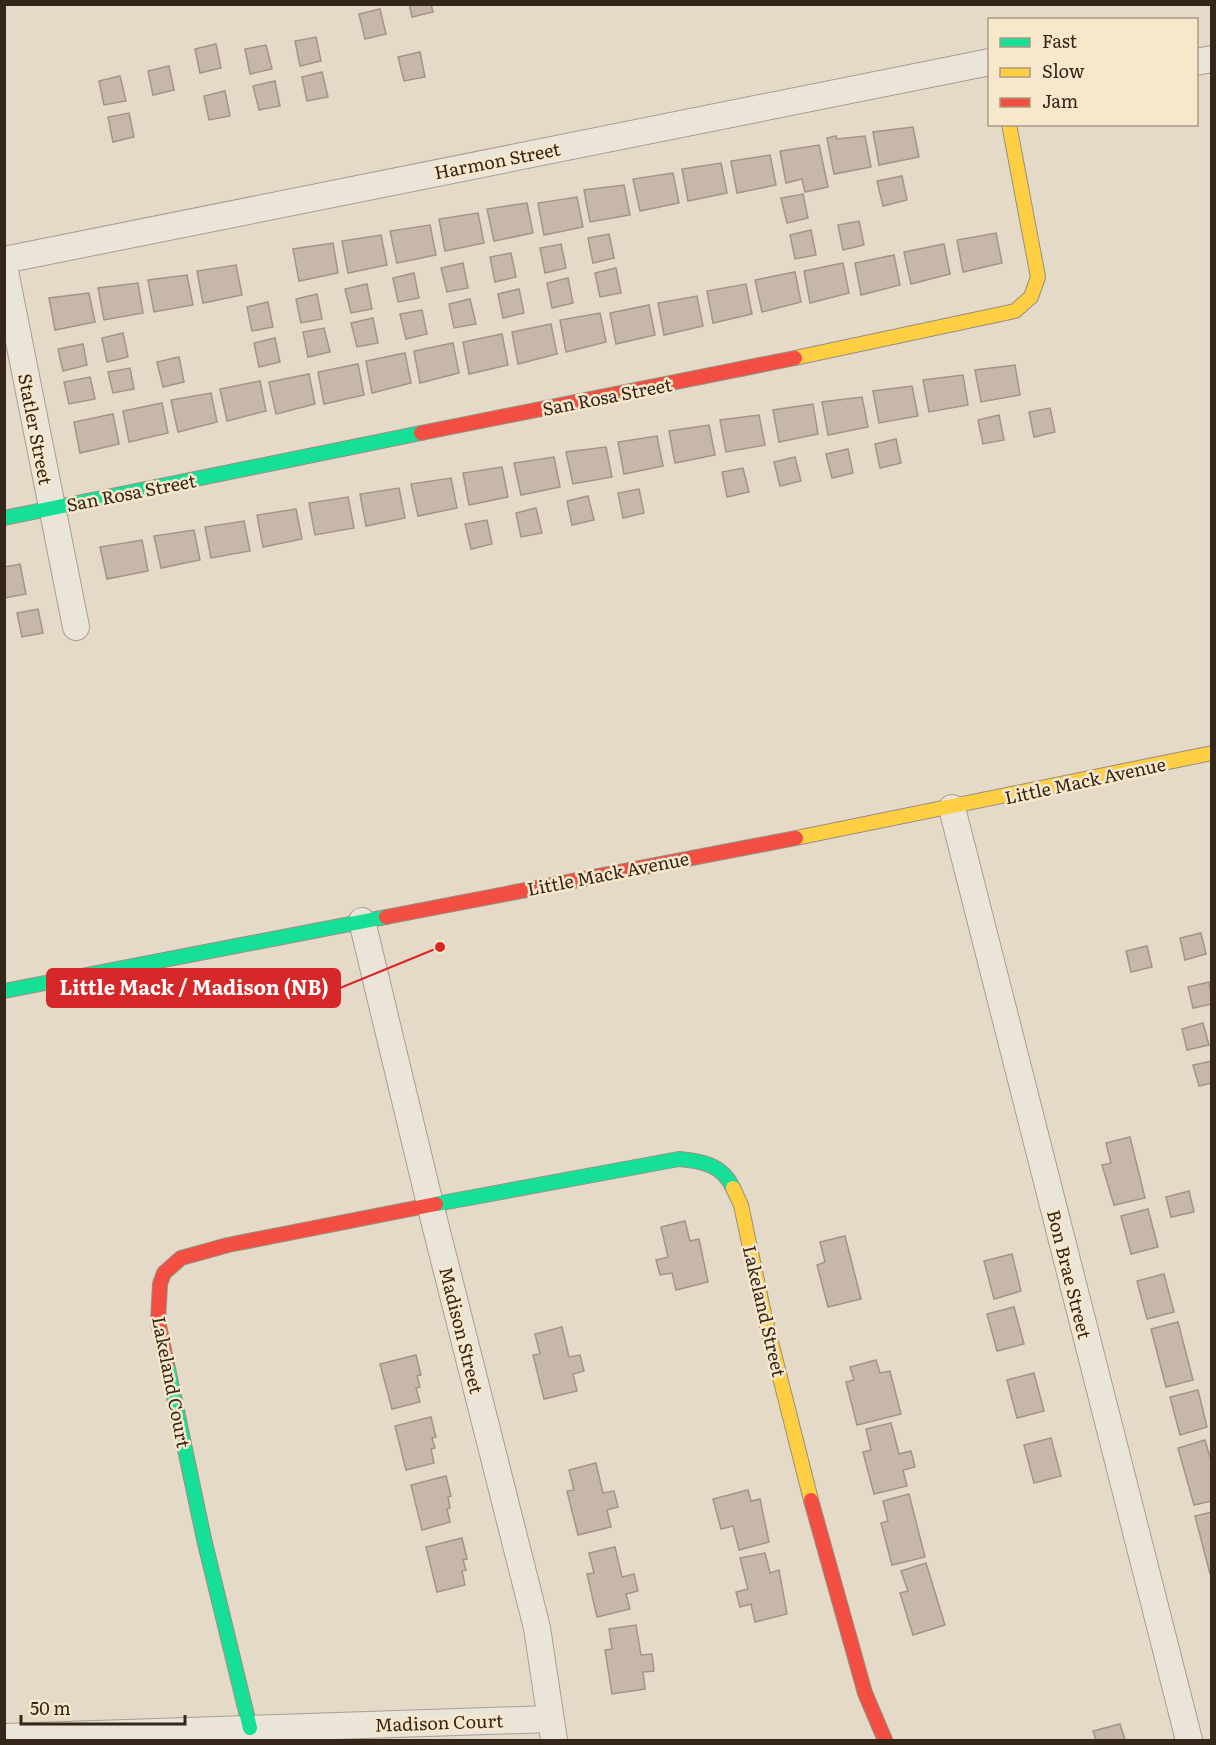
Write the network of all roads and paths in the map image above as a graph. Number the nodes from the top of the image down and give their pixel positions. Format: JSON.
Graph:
{"nodes":[{"id":1,"x":988,"y":62,"type":"edge"},
{"id":2,"x":1009,"y":126,"type":"edge"},
{"id":3,"x":4,"y":260,"type":"edge"},
{"id":4,"x":4,"y":266,"type":"edge"},
{"id":5,"x":52,"y":508,"type":"junction"},
{"id":6,"x":4,"y":518,"type":"edge"},
{"id":7,"x":76,"y":627,"type":"dead end"},
{"id":8,"x":1212,"y":753,"type":"edge"},
{"id":9,"x":952,"y":808,"type":"junction"},
{"id":10,"x":362,"y":921,"type":"junction"},
{"id":11,"x":4,"y":991,"type":"edge"},
{"id":12,"x":430,"y":1204,"type":"junction"},
{"id":13,"x":250,"y":1728,"type":"junction"},
{"id":14,"x":552,"y":1730,"type":"edge"},
{"id":15,"x":4,"y":1737,"type":"edge"},
{"id":16,"x":885,"y":1740,"type":"edge"},
{"id":17,"x":1189,"y":1740,"type":"edge"}],
"edges":[{"from":1,"to":3,"type":"street","name":"Harmon Street"},
{"from":2,"to":5,"type":"street","name":"San Rosa Street"},
{"from":4,"to":5,"type":"street","name":"Statler Street"},
{"from":5,"to":6,"type":"street","name":"San Rosa Street"},
{"from":5,"to":7,"type":"street","name":"Statler Street"},
{"from":8,"to":9,"type":"street","name":"Little Mack Avenue"},
{"from":9,"to":10,"type":"street","name":"Little Mack Avenue"},
{"from":9,"to":17,"type":"street","name":"Bon Brae Street"},
{"from":10,"to":11,"type":"street","name":"Little Mack Avenue"},
{"from":10,"to":12,"type":"street","name":"Madison Street"},
{"from":12,"to":13,"type":"street","name":"Lakeland Court"},
{"from":12,"to":14,"type":"street","name":"Madison Street"},
{"from":12,"to":16,"type":"street","name":"Lakeland Street"},
{"from":13,"to":14,"type":"street","name":"Madison Court"},
{"from":13,"to":15,"type":"street","name":"Madison Court"}]}
